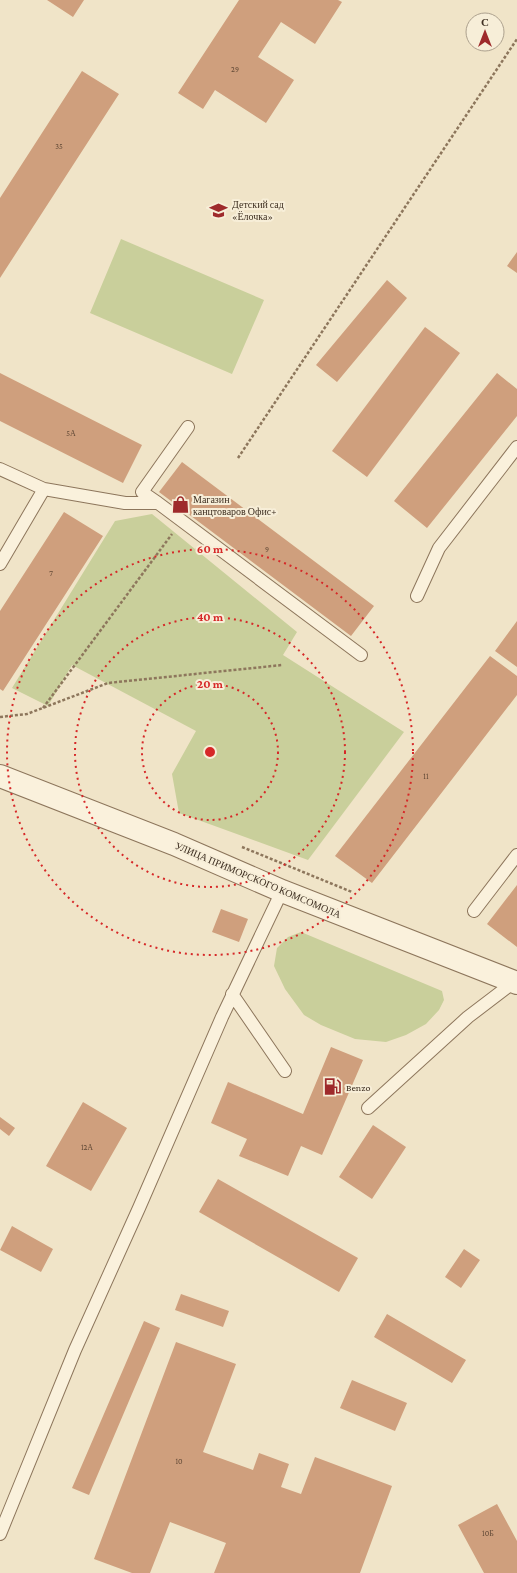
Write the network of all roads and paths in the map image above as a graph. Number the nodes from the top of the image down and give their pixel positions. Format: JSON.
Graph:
{"nodes":[{"id":1,"x":517,"y":39,"type":"edge"},
{"id":2,"x":188,"y":427,"type":"dead end"},
{"id":3,"x":517,"y":446,"type":"edge"},
{"id":4,"x":238,"y":458,"type":"dead end"},
{"id":5,"x":0,"y":469,"type":"edge"},
{"id":6,"x":44,"y":489,"type":"junction"},
{"id":7,"x":158,"y":503,"type":"junction"},
{"id":8,"x":182,"y":520,"type":"junction"},
{"id":9,"x":0,"y":564,"type":"edge"},
{"id":10,"x":417,"y":596,"type":"dead end"},
{"id":11,"x":361,"y":655,"type":"dead end"},
{"id":12,"x":282,"y":665,"type":"dead end"},
{"id":13,"x":42,"y":709,"type":"junction"},
{"id":14,"x":0,"y":716,"type":"edge"},
{"id":15,"x":0,"y":776,"type":"edge"},
{"id":16,"x":517,"y":855,"type":"edge"},
{"id":17,"x":282,"y":891,"type":"junction"},
{"id":18,"x":474,"y":911,"type":"dead end"},
{"id":19,"x":515,"y":983,"type":"edge"},
{"id":20,"x":232,"y":994,"type":"junction"},
{"id":21,"x":284,"y":1071,"type":"dead end"},
{"id":22,"x":368,"y":1108,"type":"dead end"},
{"id":23,"x":0,"y":1534,"type":"edge"}],
"edges":[{"from":1,"to":4,"type":"path"},
{"from":2,"to":7,"type":"lane"},
{"from":3,"to":10,"type":"lane"},
{"from":5,"to":6,"type":"lane"},
{"from":6,"to":7,"type":"lane"},
{"from":6,"to":9,"type":"lane"},
{"from":7,"to":8,"type":"lane"},
{"from":8,"to":11,"type":"lane"},
{"from":8,"to":13,"type":"path"},
{"from":12,"to":13,"type":"path"},
{"from":13,"to":14,"type":"path"},
{"from":15,"to":17,"type":"street","name":"УЛИЦА ПРИМОРСКОГО КОМСОМОЛА"},
{"from":16,"to":18,"type":"lane"},
{"from":17,"to":19,"type":"street","name":"УЛИЦА ПРИМОРСКОГО КОМСОМОЛА"},
{"from":17,"to":20,"type":"lane"},
{"from":19,"to":22,"type":"lane"},
{"from":20,"to":21,"type":"lane"},
{"from":20,"to":23,"type":"lane"}]}
